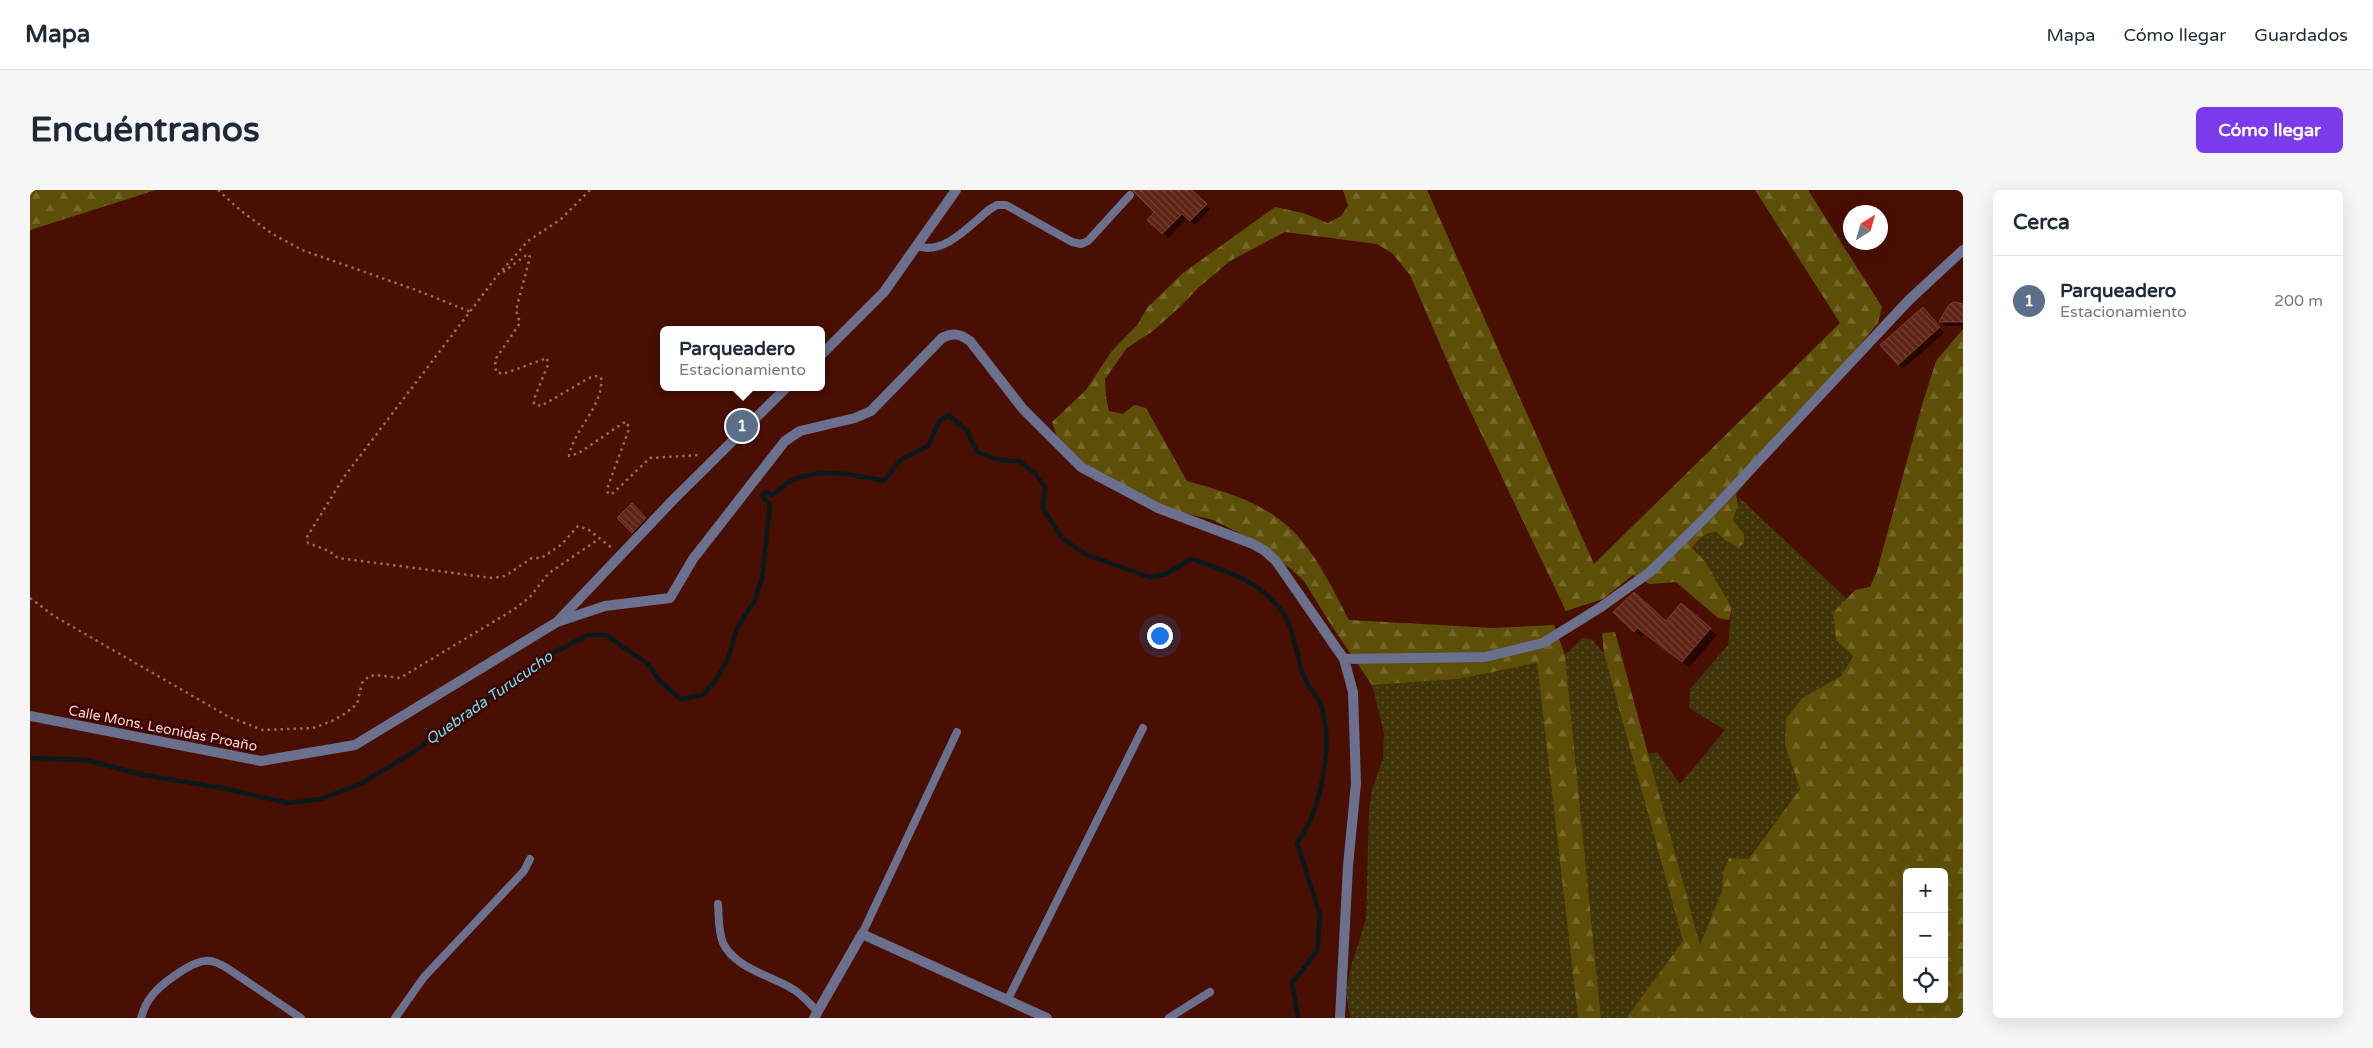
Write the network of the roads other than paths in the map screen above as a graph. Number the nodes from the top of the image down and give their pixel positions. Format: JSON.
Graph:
{"nodes":[{"id":1,"x":956,"y":190,"type":"edge"},
{"id":2,"x":1130,"y":195,"type":"dead end"},
{"id":3,"x":917,"y":246,"type":"junction"},
{"id":4,"x":1963,"y":250,"type":"edge"},
{"id":5,"x":825,"y":351,"type":"edge"},
{"id":6,"x":783,"y":391,"type":"edge"},
{"id":7,"x":557,"y":622,"type":"junction"},
{"id":8,"x":1344,"y":659,"type":"junction"},
{"id":9,"x":30,"y":716,"type":"edge"},
{"id":10,"x":1142,"y":728,"type":"dead end"},
{"id":11,"x":957,"y":732,"type":"dead end"},
{"id":12,"x":530,"y":859,"type":"dead end"},
{"id":13,"x":718,"y":904,"type":"dead end"},
{"id":14,"x":862,"y":934,"type":"junction"},
{"id":15,"x":1210,"y":992,"type":"dead end"},
{"id":16,"x":1008,"y":999,"type":"junction"},
{"id":17,"x":815,"y":1015,"type":"edge"},
{"id":18,"x":141,"y":1018,"type":"edge"},
{"id":19,"x":301,"y":1018,"type":"edge"},
{"id":20,"x":395,"y":1018,"type":"edge"},
{"id":21,"x":1047,"y":1018,"type":"edge"},
{"id":22,"x":1168,"y":1018,"type":"edge"},
{"id":23,"x":1340,"y":1018,"type":"edge"}],
"edges":[{"from":1,"to":3,"type":"street"},
{"from":2,"to":3,"type":"lane"},
{"from":3,"to":5,"type":"street"},
{"from":4,"to":8,"type":"street"},
{"from":6,"to":7,"type":"street"},
{"from":7,"to":8,"type":"street"},
{"from":7,"to":9,"type":"street","name":"Calle Mons. Leonidas Proaño"},
{"from":8,"to":23,"type":"street"},
{"from":10,"to":16,"type":"lane"},
{"from":11,"to":14,"type":"lane"},
{"from":12,"to":20,"type":"lane"},
{"from":13,"to":17,"type":"lane"},
{"from":14,"to":16,"type":"street"},
{"from":14,"to":17,"type":"street"},
{"from":15,"to":22,"type":"lane"},
{"from":16,"to":21,"type":"street"},
{"from":18,"to":19,"type":"lane"}]}
